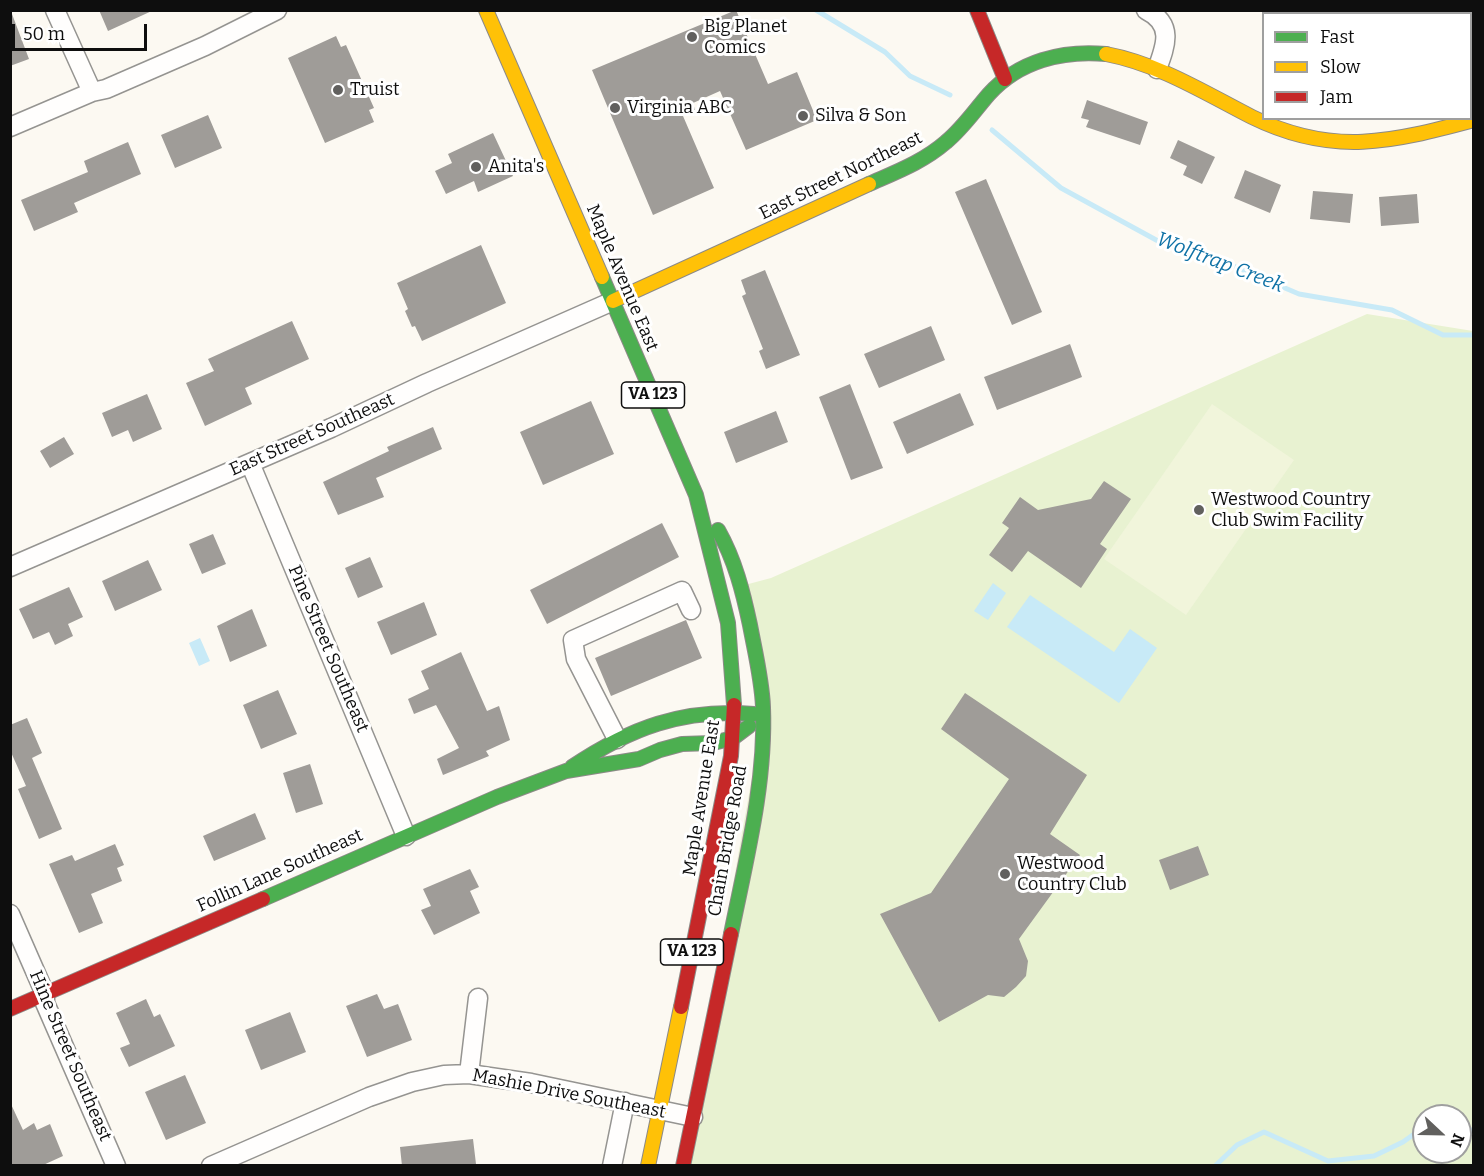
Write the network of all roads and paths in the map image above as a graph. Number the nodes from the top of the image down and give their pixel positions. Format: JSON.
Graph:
{"nodes":[{"id":1,"x":55,"y":10,"type":"edge"},
{"id":2,"x":277,"y":10,"type":"edge"},
{"id":3,"x":486,"y":10,"type":"edge"},
{"id":4,"x":977,"y":10,"type":"edge"},
{"id":5,"x":1153,"y":12,"type":"edge"},
{"id":6,"x":1157,"y":69,"type":"junction"},
{"id":7,"x":1005,"y":79,"type":"junction"},
{"id":8,"x":92,"y":92,"type":"junction"},
{"id":9,"x":1473,"y":120,"type":"edge"},
{"id":10,"x":1435,"y":124,"type":"edge"},
{"id":11,"x":10,"y":127,"type":"edge"},
{"id":12,"x":613,"y":301,"type":"junction"},
{"id":13,"x":250,"y":463,"type":"junction"},
{"id":14,"x":696,"y":495,"type":"junction"},
{"id":15,"x":10,"y":567,"type":"edge"},
{"id":16,"x":691,"y":610,"type":"dead end"},
{"id":17,"x":734,"y":711,"type":"junction"},
{"id":18,"x":763,"y":715,"type":"junction"},
{"id":19,"x":733,"y":738,"type":"junction"},
{"id":20,"x":617,"y":739,"type":"junction"},
{"id":21,"x":566,"y":771,"type":"junction"},
{"id":22,"x":406,"y":836,"type":"junction"},
{"id":23,"x":10,"y":914,"type":"edge"},
{"id":24,"x":45,"y":994,"type":"junction"},
{"id":25,"x":478,"y":998,"type":"dead end"},
{"id":26,"x":10,"y":1009,"type":"edge"},
{"id":27,"x":469,"y":1074,"type":"junction"},
{"id":28,"x":625,"y":1102,"type":"junction"},
{"id":29,"x":659,"y":1110,"type":"junction"},
{"id":30,"x":693,"y":1117,"type":"junction"},
{"id":31,"x":116,"y":1166,"type":"edge"},
{"id":32,"x":211,"y":1166,"type":"edge"},
{"id":33,"x":612,"y":1166,"type":"edge"},
{"id":34,"x":648,"y":1166,"type":"edge"},
{"id":35,"x":682,"y":1166,"type":"edge"}],
"edges":[{"from":1,"to":8,"type":"street"},
{"from":2,"to":8,"type":"street"},
{"from":3,"to":12,"type":"street","name":"Maple Avenue East","number":"VA 123"},
{"from":4,"to":7,"type":"street"},
{"from":5,"to":6,"type":"street"},
{"from":6,"to":7,"type":"street","name":"East Street Northeast"},
{"from":6,"to":10,"type":"street","name":"East Street Northeast"},
{"from":7,"to":12,"type":"street","name":"East Street Northeast"},
{"from":8,"to":11,"type":"street"},
{"from":9,"to":10,"type":"street","name":"East Street Northeast"},
{"from":12,"to":13,"type":"street","name":"East Street Southeast"},
{"from":12,"to":14,"type":"street","name":"Maple Avenue East","number":"VA 123"},
{"from":13,"to":15,"type":"street","name":"East Street Southeast"},
{"from":13,"to":22,"type":"street","name":"Pine Street Southeast"},
{"from":14,"to":17,"type":"street","name":"Maple Avenue East","number":"VA 123"},
{"from":14,"to":18,"type":"street","name":"Chain Bridge Road","number":"VA 123"},
{"from":16,"to":20,"type":"street"},
{"from":17,"to":18,"type":"street","name":"Follin Lane Southeast"},
{"from":17,"to":19,"type":"street","name":"Maple Avenue East","number":"VA 123"},
{"from":17,"to":20,"type":"street","name":"Follin Lane Southeast"},
{"from":18,"to":19,"type":"street","name":"Follin Lane Southeast"},
{"from":18,"to":30,"type":"street","name":"Chain Bridge Road","number":"VA 123"},
{"from":19,"to":21,"type":"street","name":"Follin Lane Southeast"},
{"from":19,"to":29,"type":"street","name":"Maple Avenue East","number":"VA 123"},
{"from":20,"to":21,"type":"street","name":"Follin Lane Southeast"},
{"from":21,"to":22,"type":"street","name":"Follin Lane Southeast"},
{"from":22,"to":24,"type":"street","name":"Follin Lane Southeast"},
{"from":23,"to":24,"type":"street","name":"Hine Street Southeast"},
{"from":24,"to":26,"type":"street","name":"Follin Lane Southeast"},
{"from":24,"to":31,"type":"street","name":"Hine Street Southeast"},
{"from":25,"to":27,"type":"street"},
{"from":27,"to":28,"type":"street","name":"Mashie Drive Southeast"},
{"from":27,"to":32,"type":"street","name":"Mashie Drive Southeast"},
{"from":28,"to":29,"type":"street","name":"Mashie Drive Southeast"},
{"from":28,"to":33,"type":"street"},
{"from":29,"to":30,"type":"street","name":"Mashie Drive Southeast"},
{"from":29,"to":34,"type":"street","name":"Maple Avenue East","number":"VA 123"},
{"from":30,"to":35,"type":"street","name":"Chain Bridge Road","number":"VA 123"}]}
